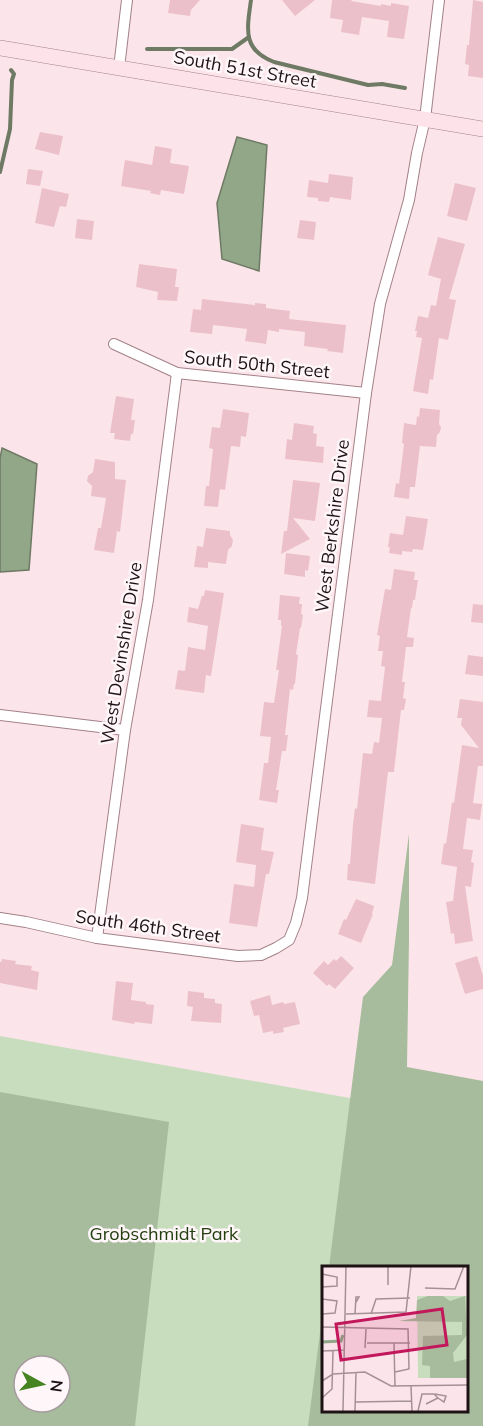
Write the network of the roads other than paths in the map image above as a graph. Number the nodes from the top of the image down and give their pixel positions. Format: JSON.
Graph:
{"nodes":[{"id":1,"x":128,"y":0,"type":"edge"},
{"id":2,"x":439,"y":0,"type":"edge"},
{"id":3,"x":0,"y":48,"type":"edge"},
{"id":4,"x":119,"y":68,"type":"junction"},
{"id":5,"x":425,"y":119,"type":"junction"},
{"id":6,"x":483,"y":129,"type":"edge"},
{"id":7,"x":114,"y":344,"type":"dead end"},
{"id":8,"x":177,"y":373,"type":"junction"},
{"id":9,"x":366,"y":393,"type":"junction"},
{"id":10,"x":0,"y":715,"type":"edge"},
{"id":11,"x":125,"y":730,"type":"junction"},
{"id":12,"x":0,"y":918,"type":"edge"},
{"id":13,"x":98,"y":938,"type":"junction"},
{"id":14,"x":289,"y":940,"type":"joint"}],
"edges":[{"from":1,"to":4,"type":"street"},
{"from":2,"to":5,"type":"street","name":"West Berkshire Drive"},
{"from":3,"to":4,"type":"street","name":"South 51st Street"},
{"from":4,"to":5,"type":"street","name":"South 51st Street"},
{"from":5,"to":6,"type":"street","name":"South 51st Street"},
{"from":5,"to":9,"type":"street","name":"West Berkshire Drive"},
{"from":7,"to":8,"type":"street","name":"South 50th Street"},
{"from":8,"to":9,"type":"street","name":"South 50th Street"},
{"from":8,"to":11,"type":"street","name":"West Devinshire Drive"},
{"from":9,"to":14,"type":"street","name":"West Berkshire Drive"},
{"from":10,"to":11,"type":"street"},
{"from":11,"to":13,"type":"street","name":"West Devinshire Drive"},
{"from":12,"to":13,"type":"street","name":"South 46th Street"},
{"from":13,"to":14,"type":"street","name":"South 46th Street"}]}
